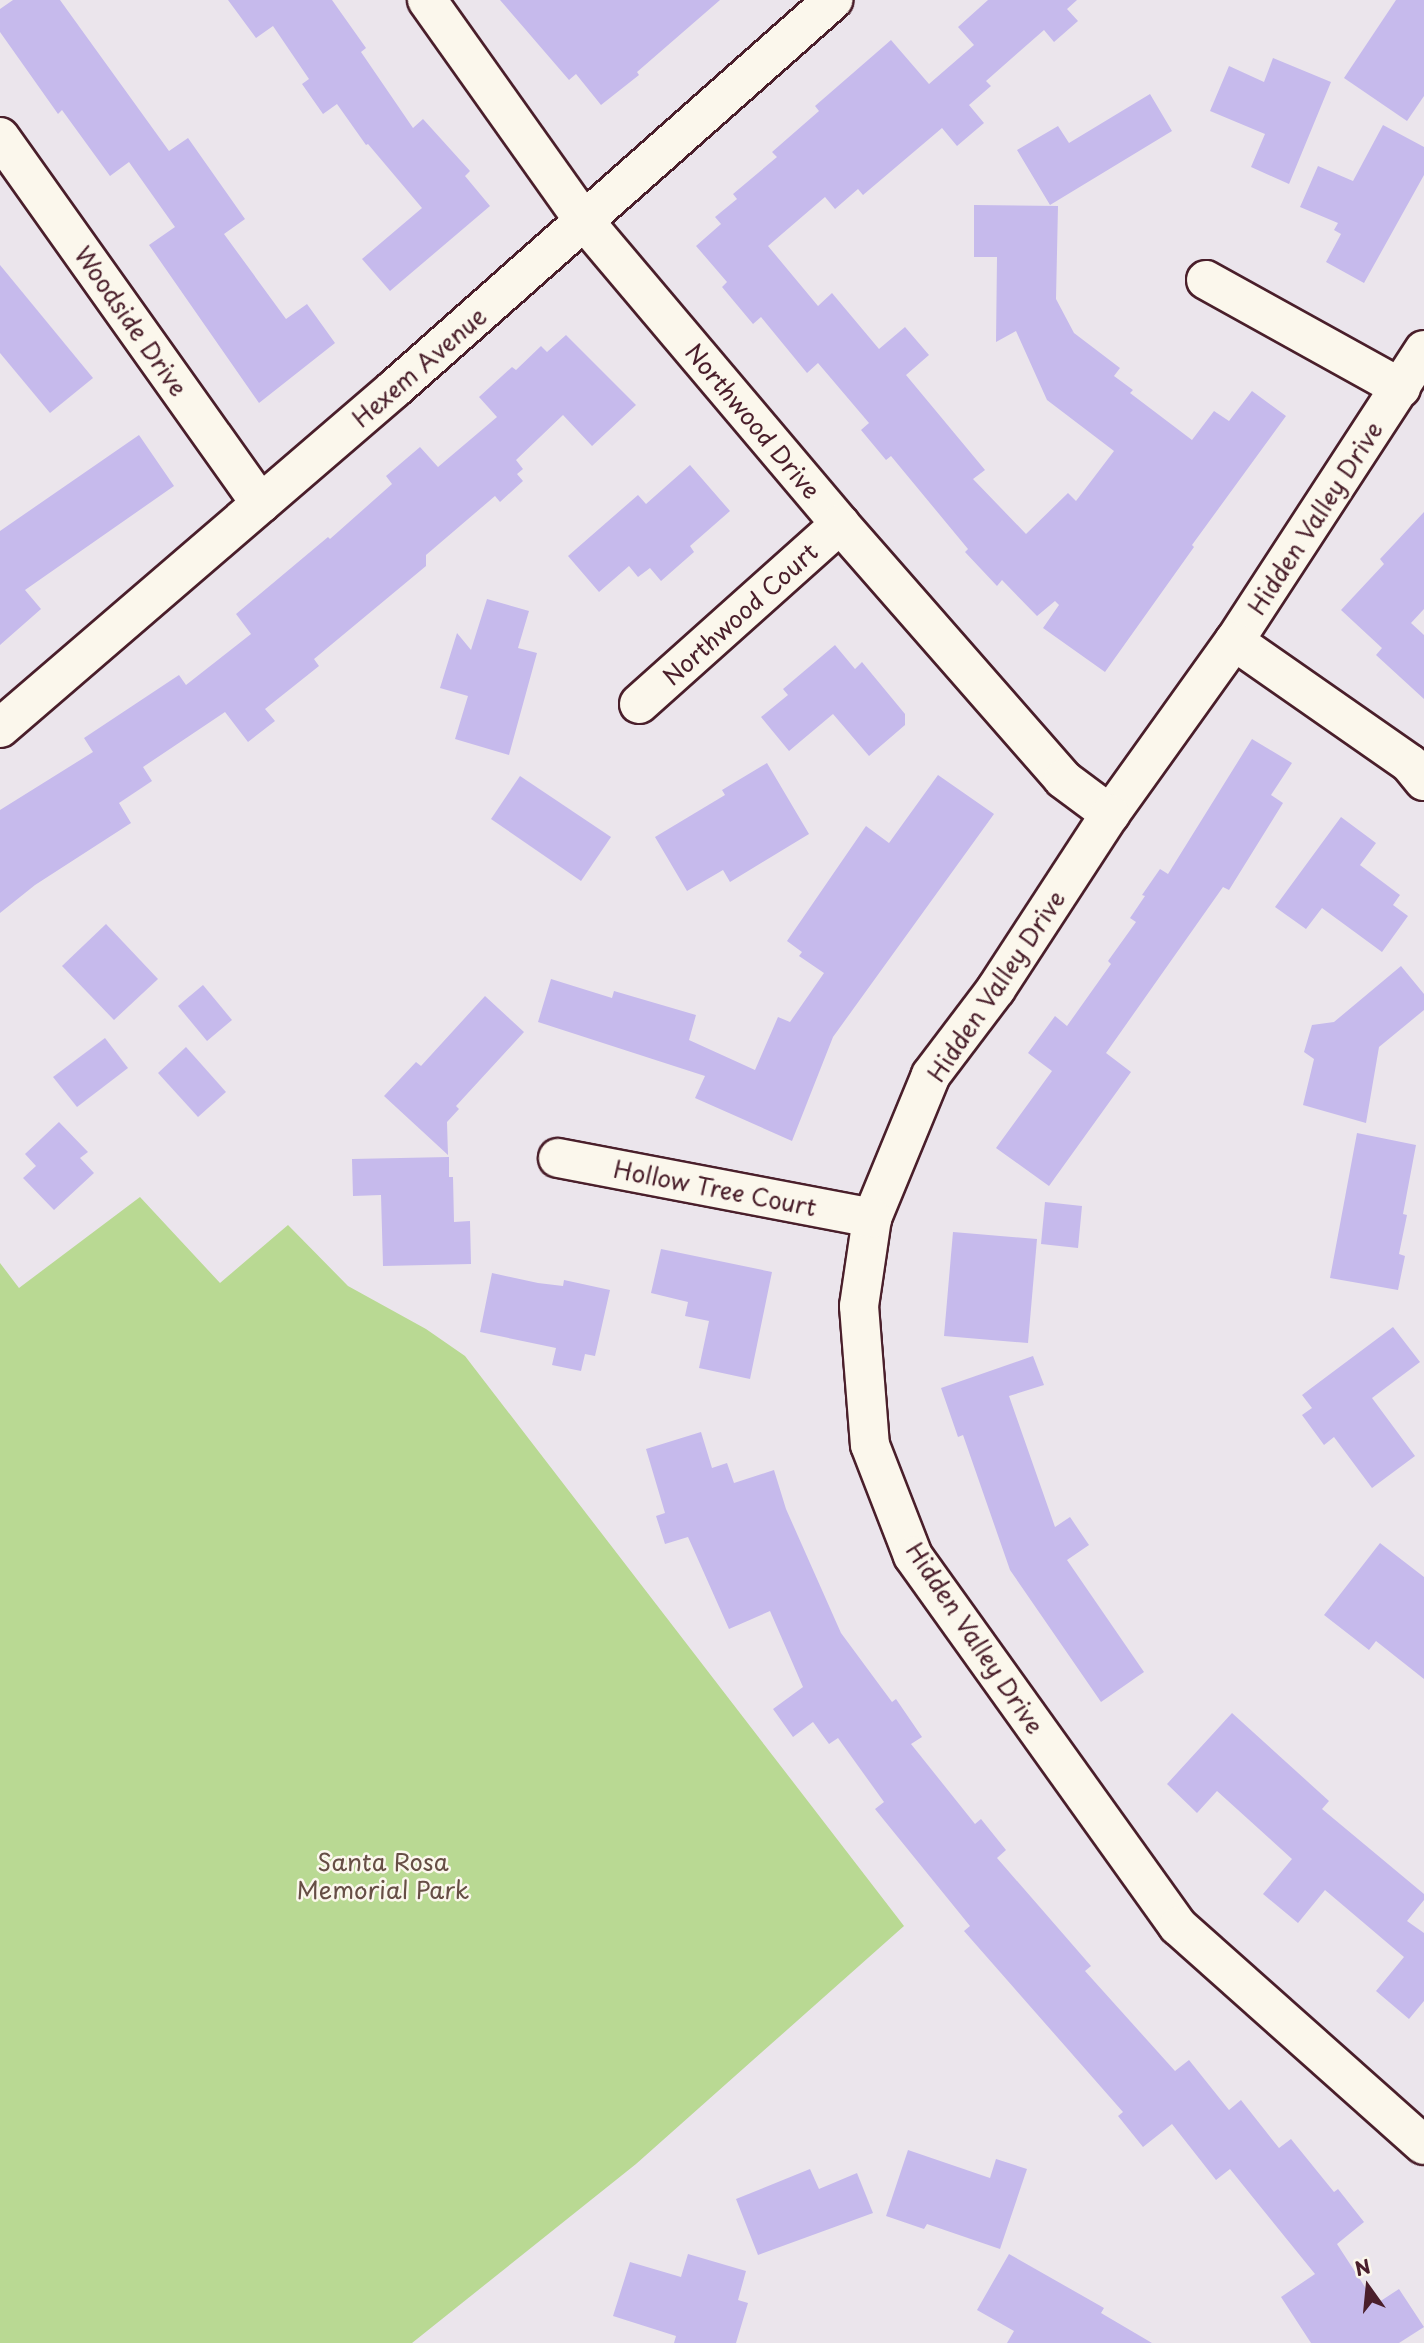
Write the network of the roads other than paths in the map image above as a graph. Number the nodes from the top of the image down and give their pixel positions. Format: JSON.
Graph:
{"nodes":[{"id":1,"x":427,"y":0,"type":"edge"},
{"id":2,"x":833,"y":0,"type":"edge"},
{"id":3,"x":0,"y":137,"type":"edge"},
{"id":4,"x":585,"y":222,"type":"junction"},
{"id":5,"x":1206,"y":280,"type":"dead end"},
{"id":6,"x":1424,"y":350,"type":"edge"},
{"id":7,"x":1401,"y":388,"type":"junction"},
{"id":8,"x":261,"y":504,"type":"junction"},
{"id":9,"x":840,"y":524,"type":"junction"},
{"id":10,"x":1234,"y":641,"type":"junction"},
{"id":11,"x":639,"y":704,"type":"dead end"},
{"id":12,"x":0,"y":728,"type":"edge"},
{"id":13,"x":1424,"y":781,"type":"edge"},
{"id":14,"x":1111,"y":814,"type":"junction"},
{"id":15,"x":558,"y":1158,"type":"dead end"},
{"id":16,"x":872,"y":1218,"type":"junction"},
{"id":17,"x":1424,"y":2145,"type":"edge"}],
"edges":[{"from":1,"to":4,"type":"street","name":"Northwood Drive"},
{"from":2,"to":4,"type":"street","name":"Hexem Avenue"},
{"from":3,"to":8,"type":"street","name":"Woodside Drive"},
{"from":4,"to":8,"type":"street","name":"Hexem Avenue"},
{"from":4,"to":9,"type":"street","name":"Northwood Drive"},
{"from":5,"to":7,"type":"street"},
{"from":6,"to":7,"type":"street","name":"Hidden Valley Drive"},
{"from":7,"to":10,"type":"street","name":"Hidden Valley Drive"},
{"from":8,"to":12,"type":"street","name":"Hexem Avenue"},
{"from":9,"to":11,"type":"street","name":"Northwood Court"},
{"from":9,"to":14,"type":"street","name":"Northwood Drive"},
{"from":10,"to":13,"type":"street"},
{"from":10,"to":14,"type":"street","name":"Hidden Valley Drive"},
{"from":14,"to":16,"type":"street","name":"Hidden Valley Drive"},
{"from":15,"to":16,"type":"street","name":"Hollow Tree Court"},
{"from":16,"to":17,"type":"street","name":"Hidden Valley Drive"}]}
